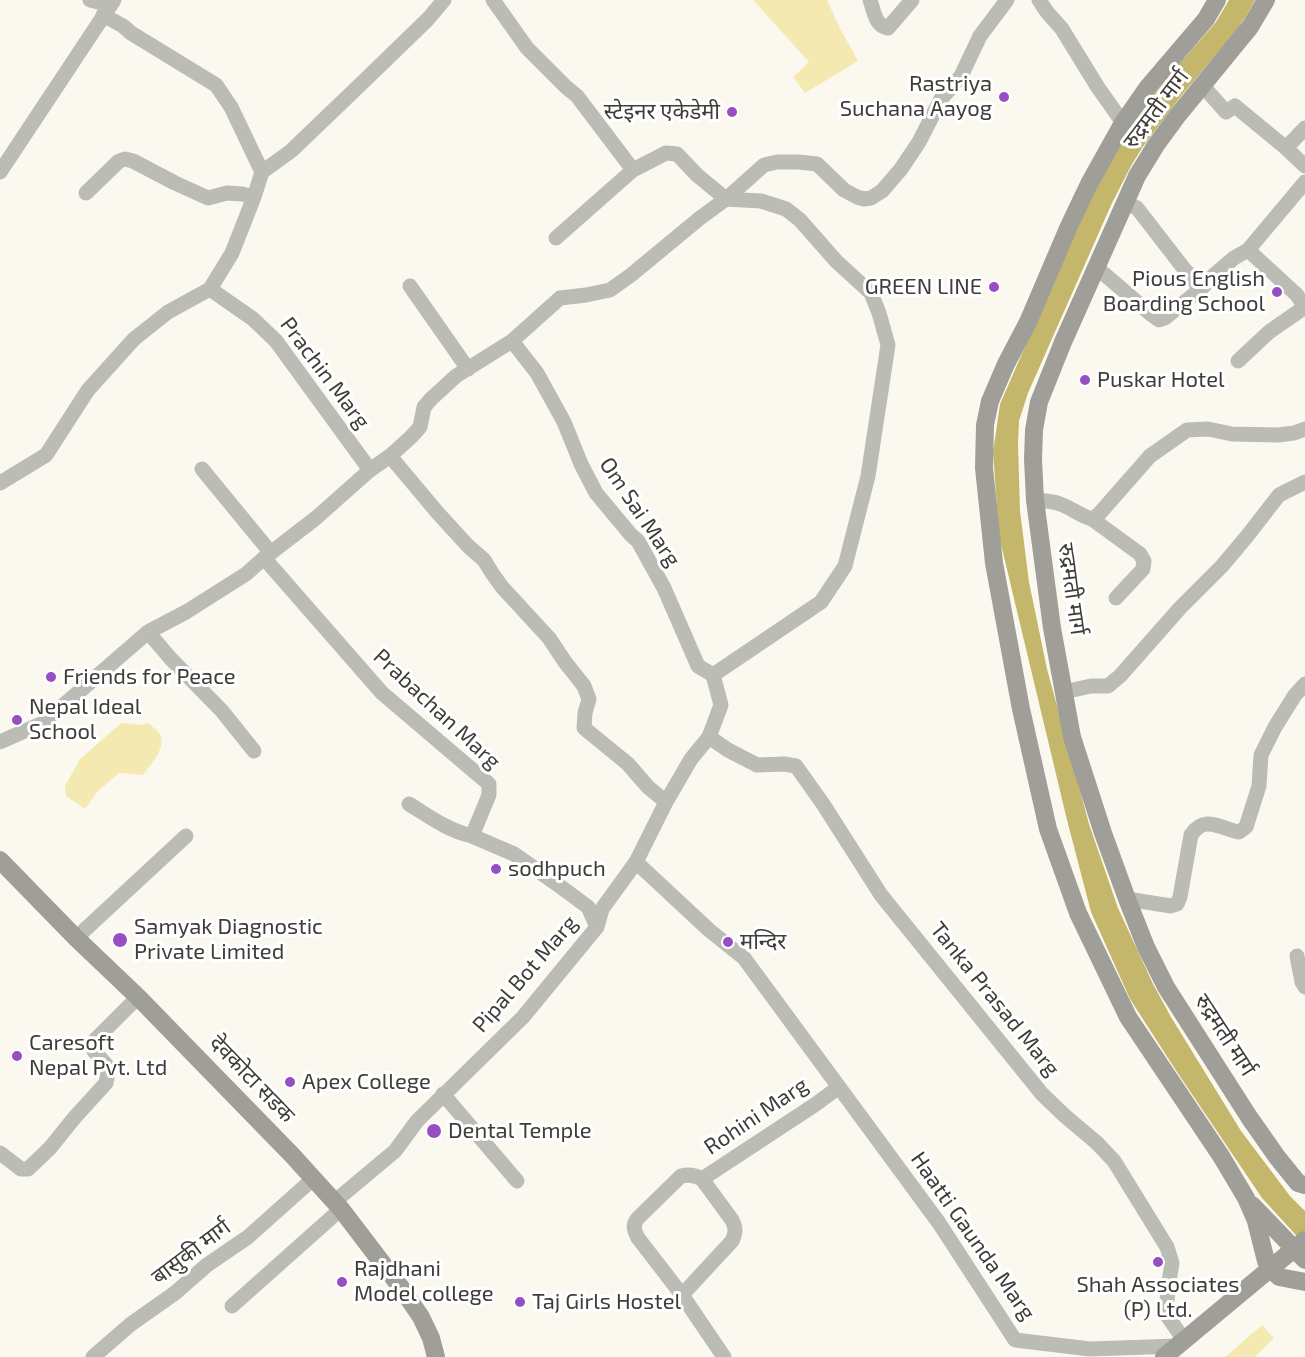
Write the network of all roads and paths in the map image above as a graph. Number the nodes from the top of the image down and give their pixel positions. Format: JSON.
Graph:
{"nodes":[{"id":1,"x":90,"y":0,"type":"edge"},
{"id":2,"x":444,"y":0,"type":"edge"},
{"id":3,"x":493,"y":0,"type":"edge"},
{"id":4,"x":870,"y":0,"type":"edge"},
{"id":5,"x":912,"y":0,"type":"edge"},
{"id":6,"x":1007,"y":0,"type":"edge"},
{"id":7,"x":1040,"y":0,"type":"edge"},
{"id":8,"x":1217,"y":0,"type":"edge"},
{"id":9,"x":1266,"y":0,"type":"edge"},
{"id":10,"x":109,"y":7,"type":"edge"},
{"id":11,"x":1203,"y":86,"type":"junction"},
{"id":12,"x":1123,"y":123,"type":"junction"},
{"id":13,"x":1305,"y":128,"type":"edge"},
{"id":14,"x":1286,"y":148,"type":"junction"},
{"id":15,"x":1305,"y":166,"type":"edge"},
{"id":16,"x":633,"y":170,"type":"junction"},
{"id":17,"x":0,"y":172,"type":"edge"},
{"id":18,"x":262,"y":172,"type":"junction"},
{"id":19,"x":1305,"y":182,"type":"edge"},
{"id":20,"x":86,"y":193,"type":"dead end"},
{"id":21,"x":254,"y":197,"type":"junction"},
{"id":22,"x":726,"y":199,"type":"junction"},
{"id":23,"x":1125,"y":202,"type":"junction"},
{"id":24,"x":556,"y":238,"type":"dead end"},
{"id":25,"x":1248,"y":250,"type":"junction"},
{"id":26,"x":1096,"y":267,"type":"junction"},
{"id":27,"x":410,"y":286,"type":"dead end"},
{"id":28,"x":210,"y":289,"type":"junction"},
{"id":29,"x":1199,"y":290,"type":"junction"},
{"id":30,"x":512,"y":341,"type":"junction"},
{"id":31,"x":1238,"y":361,"type":"dead end"},
{"id":32,"x":468,"y":369,"type":"junction"},
{"id":33,"x":1305,"y":429,"type":"edge"},
{"id":34,"x":390,"y":456,"type":"junction"},
{"id":35,"x":202,"y":469,"type":"dead end"},
{"id":36,"x":370,"y":470,"type":"junction"},
{"id":37,"x":1305,"y":482,"type":"edge"},
{"id":38,"x":0,"y":483,"type":"edge"},
{"id":39,"x":1035,"y":500,"type":"junction"},
{"id":40,"x":1092,"y":519,"type":"junction"},
{"id":41,"x":268,"y":555,"type":"junction"},
{"id":42,"x":1116,"y":598,"type":"dead end"},
{"id":43,"x":148,"y":632,"type":"junction"},
{"id":44,"x":713,"y":675,"type":"junction"},
{"id":45,"x":1305,"y":684,"type":"edge"},
{"id":46,"x":1064,"y":692,"type":"junction"},
{"id":47,"x":710,"y":737,"type":"junction"},
{"id":48,"x":0,"y":742,"type":"edge"},
{"id":49,"x":254,"y":751,"type":"dead end"},
{"id":50,"x":666,"y":802,"type":"junction"},
{"id":51,"x":409,"y":804,"type":"dead end"},
{"id":52,"x":186,"y":836,"type":"dead end"},
{"id":53,"x":472,"y":836,"type":"junction"},
{"id":54,"x":0,"y":860,"type":"edge"},
{"id":55,"x":636,"y":862,"type":"junction"},
{"id":56,"x":1126,"y":899,"type":"junction"},
{"id":57,"x":597,"y":927,"type":"junction"},
{"id":58,"x":76,"y":938,"type":"junction"},
{"id":59,"x":1297,"y":956,"type":"dead end"},
{"id":60,"x":1305,"y":987,"type":"edge"},
{"id":61,"x":138,"y":997,"type":"junction"},
{"id":62,"x":840,"y":1087,"type":"junction"},
{"id":63,"x":443,"y":1094,"type":"junction"},
{"id":64,"x":0,"y":1153,"type":"edge"},
{"id":65,"x":314,"y":1178,"type":"junction"},
{"id":66,"x":702,"y":1179,"type":"junction"},
{"id":67,"x":517,"y":1181,"type":"dead end"},
{"id":68,"x":1303,"y":1186,"type":"edge"},
{"id":69,"x":1246,"y":1198,"type":"junction"},
{"id":70,"x":337,"y":1205,"type":"junction"},
{"id":71,"x":1305,"y":1240,"type":"edge"},
{"id":72,"x":1297,"y":1257,"type":"edge"},
{"id":73,"x":1270,"y":1268,"type":"junction"},
{"id":74,"x":1305,"y":1282,"type":"edge"},
{"id":75,"x":682,"y":1295,"type":"junction"},
{"id":76,"x":232,"y":1306,"type":"dead end"},
{"id":77,"x":1175,"y":1348,"type":"edge"},
{"id":78,"x":93,"y":1357,"type":"edge"},
{"id":79,"x":436,"y":1357,"type":"edge"},
{"id":80,"x":724,"y":1357,"type":"edge"}],
"edges":[{"from":1,"to":10,"type":"street"},
{"from":2,"to":18,"type":"street"},
{"from":3,"to":16,"type":"street"},
{"from":4,"to":5,"type":"street"},
{"from":6,"to":22,"type":"street"},
{"from":7,"to":12,"type":"street"},
{"from":8,"to":12,"type":"street"},
{"from":9,"to":11,"type":"street","name":"रुद्रमती मार्ग"},
{"from":10,"to":17,"type":"street"},
{"from":10,"to":18,"type":"street"},
{"from":11,"to":14,"type":"street"},
{"from":11,"to":23,"type":"street","name":"रुद्रमती मार्ग"},
{"from":12,"to":69,"type":"street"},
{"from":13,"to":14,"type":"street"},
{"from":14,"to":15,"type":"street"},
{"from":16,"to":22,"type":"street"},
{"from":16,"to":24,"type":"street"},
{"from":18,"to":21,"type":"street"},
{"from":19,"to":25,"type":"street"},
{"from":20,"to":21,"type":"street"},
{"from":21,"to":28,"type":"street"},
{"from":22,"to":30,"type":"street"},
{"from":22,"to":44,"type":"street"},
{"from":23,"to":26,"type":"street","name":"रुद्रमती मार्ग"},
{"from":23,"to":29,"type":"street"},
{"from":25,"to":29,"type":"street"},
{"from":25,"to":31,"type":"street"},
{"from":26,"to":29,"type":"street"},
{"from":26,"to":39,"type":"street","name":"रुद्रमती मार्ग"},
{"from":27,"to":32,"type":"street"},
{"from":28,"to":36,"type":"street","name":"Prachin Marg"},
{"from":28,"to":38,"type":"street"},
{"from":30,"to":32,"type":"street"},
{"from":30,"to":44,"type":"street","name":"Om Sai Marg"},
{"from":32,"to":34,"type":"street"},
{"from":33,"to":40,"type":"street"},
{"from":34,"to":36,"type":"street"},
{"from":34,"to":50,"type":"street"},
{"from":35,"to":41,"type":"street"},
{"from":36,"to":41,"type":"street"},
{"from":37,"to":46,"type":"street"},
{"from":39,"to":40,"type":"street"},
{"from":39,"to":46,"type":"street","name":"रुद्रमती मार्ग"},
{"from":40,"to":42,"type":"street"},
{"from":41,"to":43,"type":"street"},
{"from":41,"to":53,"type":"street","name":"Prabachan Marg"},
{"from":43,"to":48,"type":"street"},
{"from":43,"to":49,"type":"street"},
{"from":44,"to":47,"type":"street","name":"Pipal Bot Marg"},
{"from":45,"to":56,"type":"street"},
{"from":46,"to":56,"type":"street","name":"रुद्रमती मार्ग"},
{"from":47,"to":50,"type":"street","name":"Pipal Bot Marg"},
{"from":47,"to":77,"type":"street","name":"Tanka Prasad Marg"},
{"from":50,"to":55,"type":"street","name":"Pipal Bot Marg"},
{"from":51,"to":53,"type":"street"},
{"from":52,"to":58,"type":"street"},
{"from":53,"to":57,"type":"street"},
{"from":54,"to":58,"type":"street","name":"देवकोटा सडक"},
{"from":55,"to":57,"type":"street","name":"Pipal Bot Marg"},
{"from":55,"to":62,"type":"street","name":"Haatti Gaunda Marg"},
{"from":56,"to":68,"type":"street","name":"रुद्रमती मार्ग"},
{"from":57,"to":63,"type":"street","name":"Pipal Bot Marg"},
{"from":58,"to":61,"type":"street","name":"देवकोटा सडक"},
{"from":59,"to":60,"type":"street"},
{"from":61,"to":64,"type":"street"},
{"from":61,"to":65,"type":"street","name":"देवकोटा सडक"},
{"from":62,"to":66,"type":"street","name":"Rohini Marg"},
{"from":62,"to":77,"type":"street","name":"Haatti Gaunda Marg"},
{"from":63,"to":67,"type":"street"},
{"from":63,"to":70,"type":"street","name":"Pipal Bot Marg"},
{"from":65,"to":70,"type":"street","name":"देवकोटा सडक"},
{"from":65,"to":78,"type":"street","name":"बासुकी मार्ग"},
{"from":66,"to":75,"type":"street","name":"Rohini Marg"},
{"from":66,"to":75,"type":"street"},
{"from":69,"to":72,"type":"street"},
{"from":69,"to":73,"type":"street"},
{"from":70,"to":76,"type":"street","name":"Pipal Bot Marg"},
{"from":70,"to":79,"type":"street","name":"देवकोटा सडक"},
{"from":71,"to":72,"type":"street","bridge":true},
{"from":72,"to":73,"type":"street"},
{"from":73,"to":74,"type":"street"},
{"from":73,"to":77,"type":"street"},
{"from":75,"to":80,"type":"street"}]}
